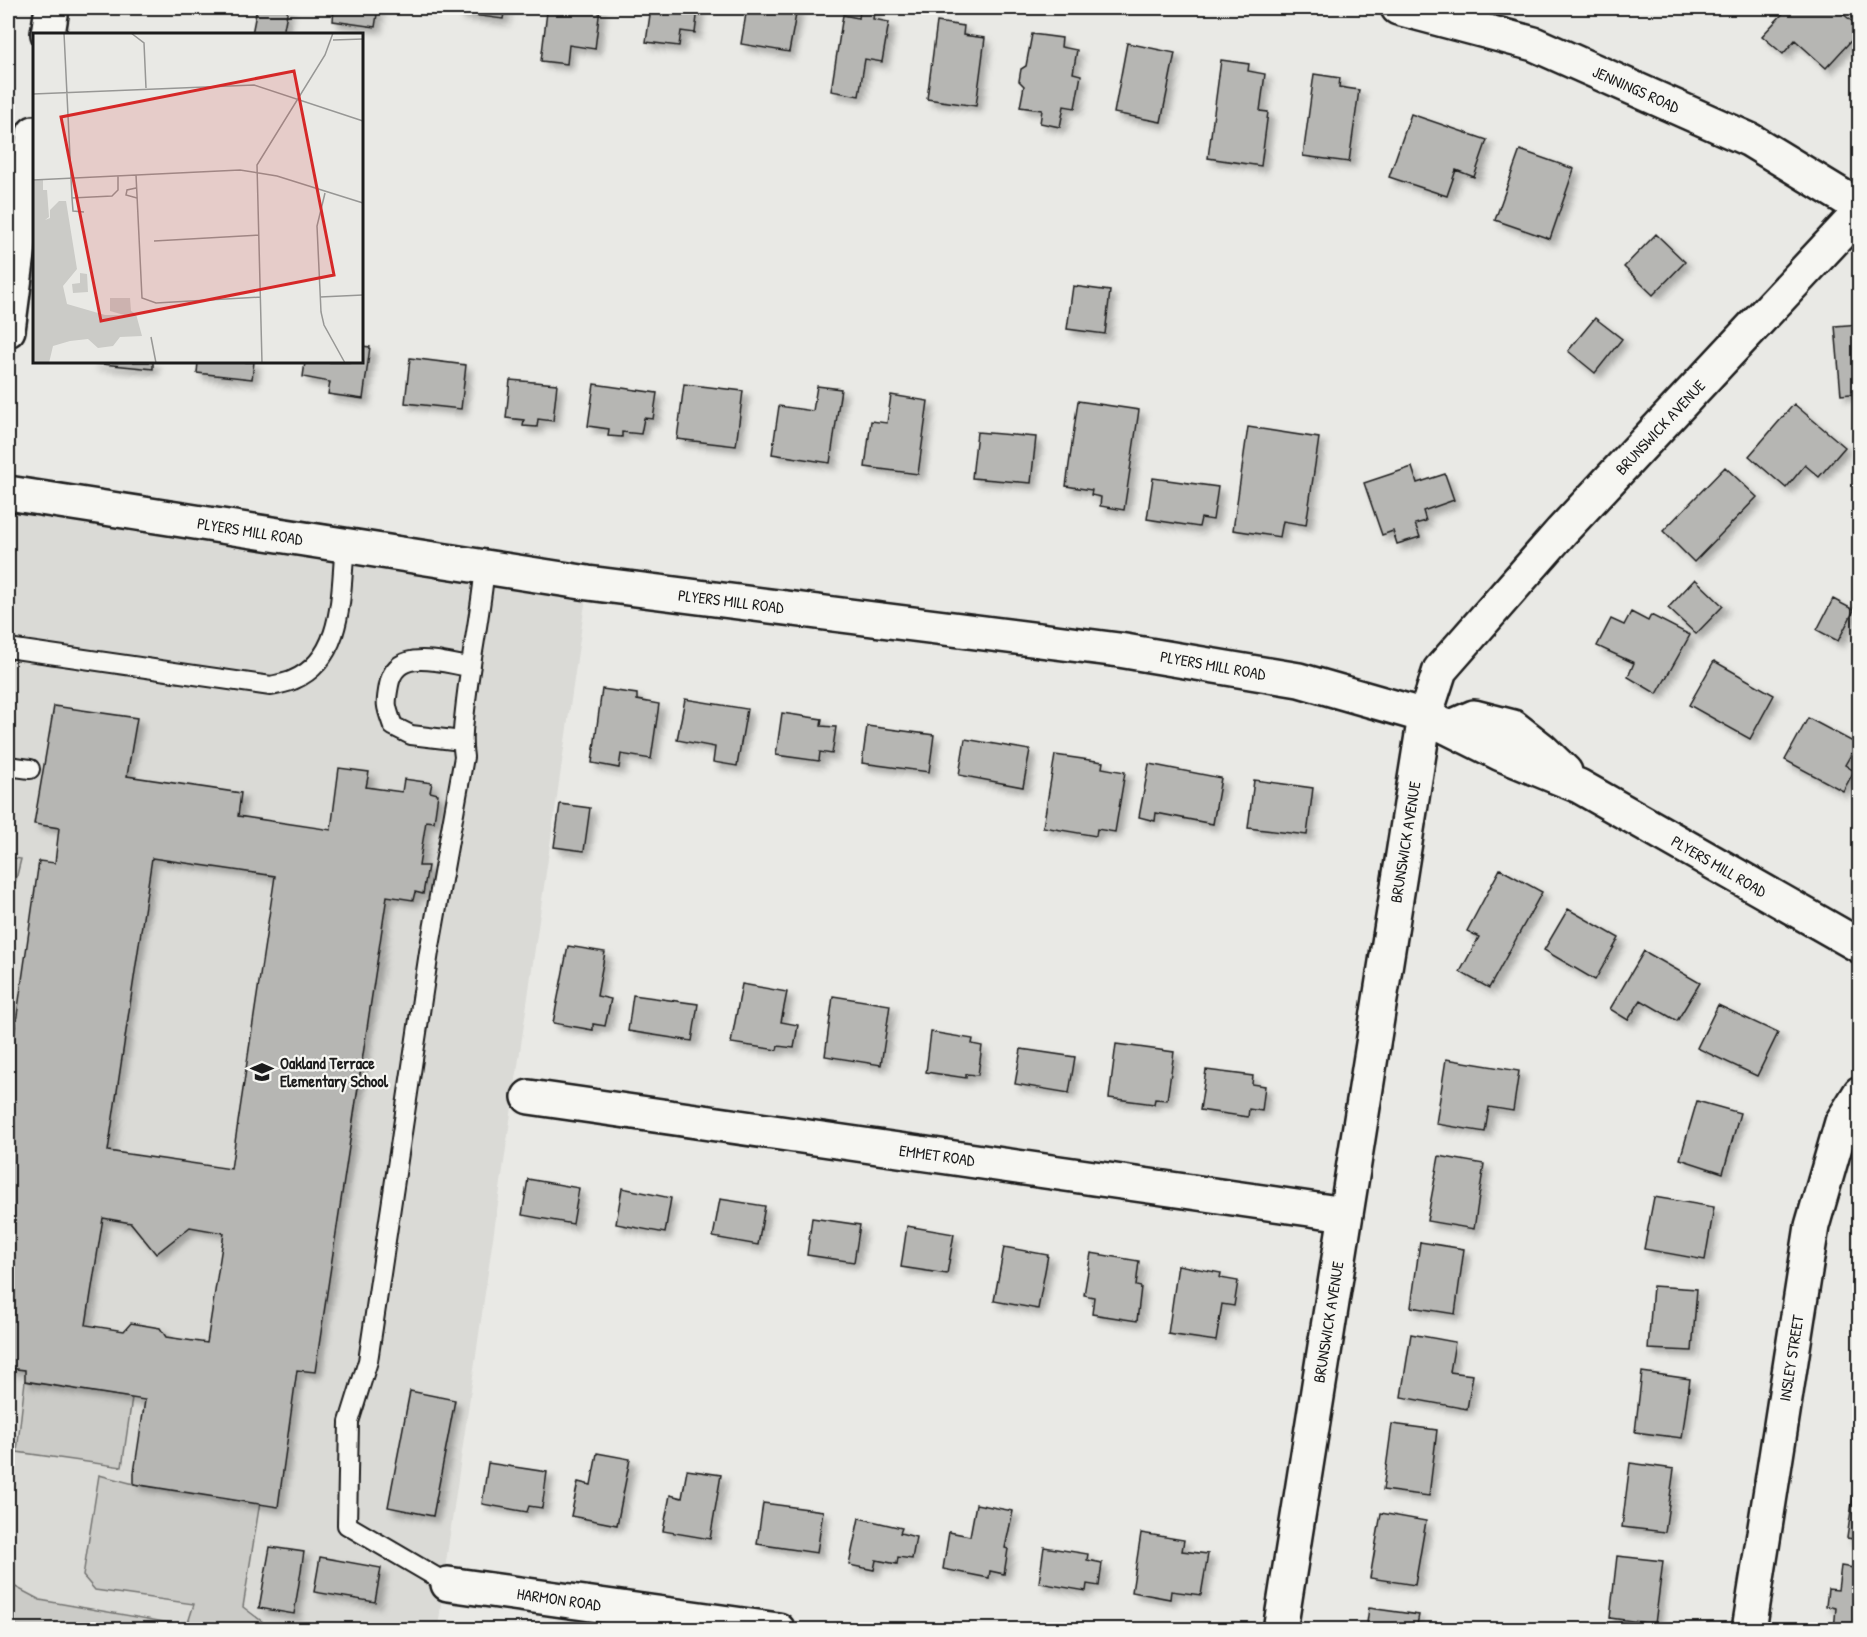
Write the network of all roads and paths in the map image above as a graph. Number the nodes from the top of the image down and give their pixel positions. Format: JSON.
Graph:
{"nodes":[{"id":1,"x":52,"y":8,"type":"edge"},
{"id":2,"x":1398,"y":8,"type":"edge"},
{"id":3,"x":48,"y":33,"type":"edge"},
{"id":4,"x":33,"y":141,"type":"edge"},
{"id":5,"x":1860,"y":207,"type":"edge"},
{"id":6,"x":1860,"y":212,"type":"edge"},
{"id":7,"x":8,"y":330,"type":"edge"},
{"id":8,"x":8,"y":493,"type":"edge"},
{"id":9,"x":345,"y":545,"type":"junction"},
{"id":10,"x":485,"y":566,"type":"junction"},
{"id":11,"x":8,"y":648,"type":"edge"},
{"id":12,"x":470,"y":667,"type":"junction"},
{"id":13,"x":1437,"y":722,"type":"junction"},
{"id":14,"x":462,"y":741,"type":"junction"},
{"id":15,"x":8,"y":766,"type":"edge"},
{"id":16,"x":30,"y":770,"type":"dead end"},
{"id":17,"x":1860,"y":946,"type":"edge"},
{"id":18,"x":1860,"y":1093,"type":"edge"},
{"id":19,"x":529,"y":1097,"type":"dead end"},
{"id":20,"x":1346,"y":1214,"type":"junction"},
{"id":21,"x":448,"y":1584,"type":"joint"},
{"id":22,"x":778,"y":1629,"type":"edge"},
{"id":23,"x":1280,"y":1629,"type":"edge"},
{"id":24,"x":1749,"y":1629,"type":"edge"}],
"edges":[{"from":1,"to":3,"type":"street"},
{"from":2,"to":5,"type":"street","name":"JENNINGS ROAD"},
{"from":4,"to":7,"type":"street"},
{"from":6,"to":13,"type":"street","name":"BRUNSWICK AVENUE"},
{"from":8,"to":9,"type":"street","name":"PLYERS MILL ROAD"},
{"from":9,"to":10,"type":"street","name":"PLYERS MILL ROAD"},
{"from":9,"to":11,"type":"lane"},
{"from":10,"to":12,"type":"lane"},
{"from":10,"to":13,"type":"street","name":"PLYERS MILL ROAD"},
{"from":12,"to":14,"type":"lane"},
{"from":12,"to":14,"type":"lane"},
{"from":13,"to":17,"type":"street","name":"PLYERS MILL ROAD"},
{"from":13,"to":20,"type":"street","name":"BRUNSWICK AVENUE"},
{"from":14,"to":21,"type":"lane"},
{"from":15,"to":16,"type":"lane"},
{"from":18,"to":24,"type":"street","name":"INSLEY STREET"},
{"from":19,"to":20,"type":"street","name":"EMMET ROAD"},
{"from":20,"to":23,"type":"street","name":"BRUNSWICK AVENUE"},
{"from":21,"to":22,"type":"street","name":"HARMON ROAD"}]}
